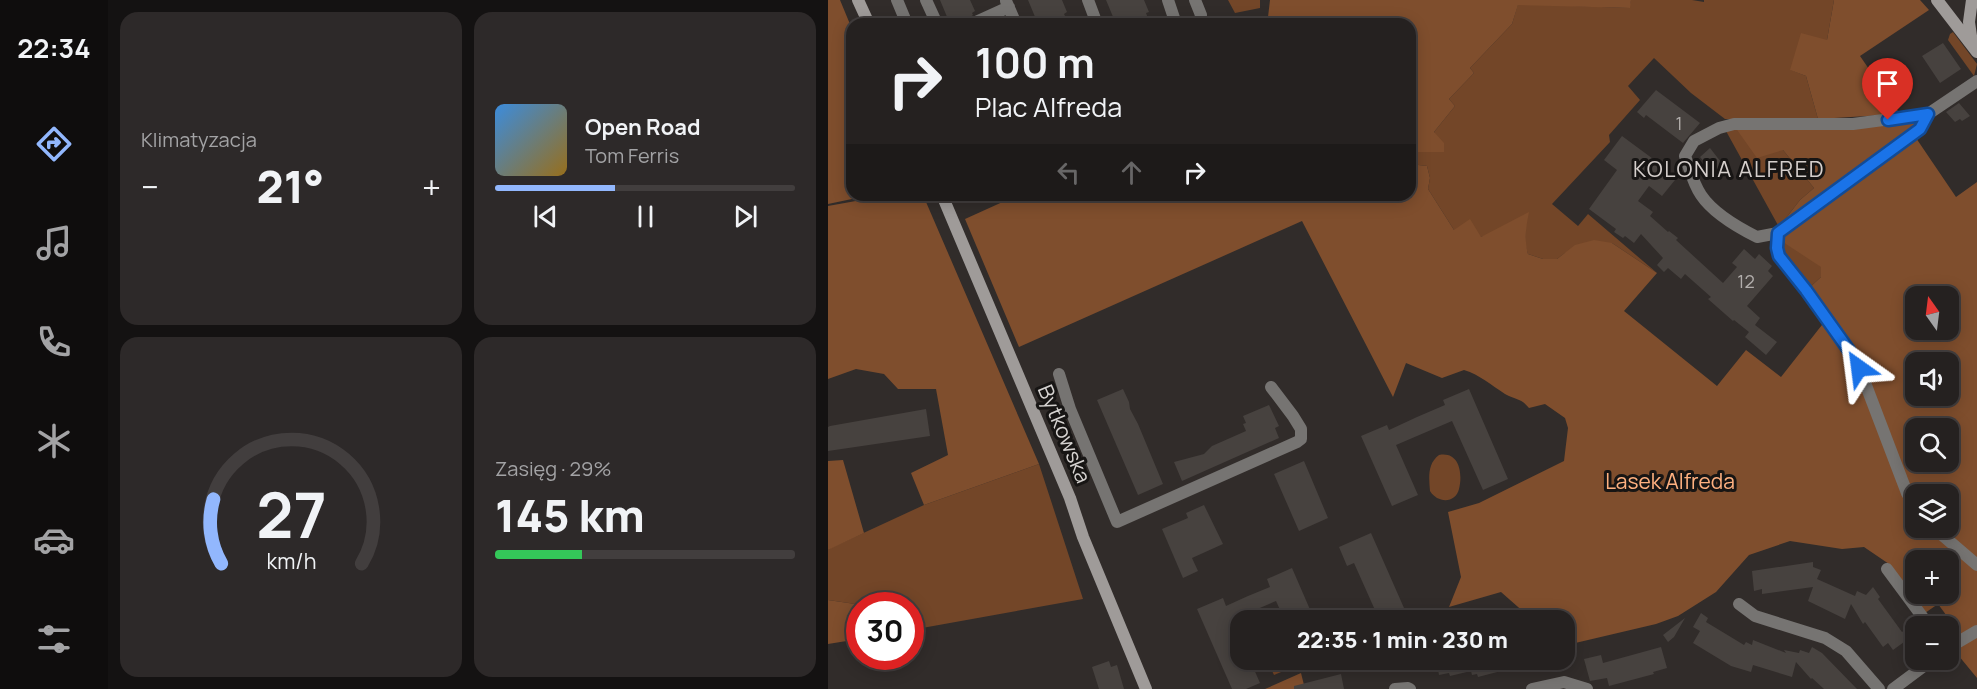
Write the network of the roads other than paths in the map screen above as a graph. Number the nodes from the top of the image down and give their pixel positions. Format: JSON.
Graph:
{"nodes":[{"id":1,"x":858,"y":0,"type":"edge"},
{"id":2,"x":897,"y":0,"type":"edge"},
{"id":3,"x":927,"y":0,"type":"edge"},
{"id":4,"x":1088,"y":0,"type":"edge"},
{"id":5,"x":1168,"y":0,"type":"edge"},
{"id":6,"x":1195,"y":0,"type":"edge"},
{"id":7,"x":1937,"y":0,"type":"edge"},
{"id":8,"x":1974,"y":3,"type":"edge"},
{"id":9,"x":1007,"y":4,"type":"edge"},
{"id":10,"x":1946,"y":5,"type":"edge"},
{"id":11,"x":866,"y":18,"type":"edge"},
{"id":12,"x":904,"y":18,"type":"edge"},
{"id":13,"x":934,"y":18,"type":"edge"},
{"id":14,"x":983,"y":18,"type":"edge"},
{"id":15,"x":1013,"y":18,"type":"edge"},
{"id":16,"x":1093,"y":18,"type":"edge"},
{"id":17,"x":1174,"y":18,"type":"edge"},
{"id":18,"x":1200,"y":18,"type":"edge"},
{"id":19,"x":1974,"y":49,"type":"edge"},
{"id":20,"x":1977,"y":81,"type":"edge"},
{"id":21,"x":1928,"y":114,"type":"junction"},
{"id":22,"x":945,"y":201,"type":"edge"},
{"id":23,"x":1778,"y":233,"type":"junction"},
{"id":24,"x":1059,"y":374,"type":"dead end"},
{"id":25,"x":1271,"y":387,"type":"dead end"},
{"id":26,"x":1905,"y":488,"type":"edge"},
{"id":27,"x":1945,"y":538,"type":"edge"},
{"id":28,"x":1977,"y":566,"type":"edge"},
{"id":29,"x":1887,"y":569,"type":"dead end"},
{"id":30,"x":1739,"y":604,"type":"dead end"},
{"id":31,"x":1922,"y":616,"type":"edge"},
{"id":32,"x":1977,"y":631,"type":"edge"},
{"id":33,"x":1959,"y":642,"type":"edge"},
{"id":34,"x":1919,"y":670,"type":"edge"},
{"id":35,"x":1896,"y":688,"type":"edge"},
{"id":36,"x":1146,"y":689,"type":"edge"},
{"id":37,"x":1395,"y":689,"type":"edge"},
{"id":38,"x":1410,"y":689,"type":"edge"},
{"id":39,"x":1532,"y":689,"type":"edge"},
{"id":40,"x":1587,"y":689,"type":"edge"},
{"id":41,"x":1879,"y":689,"type":"edge"}],
"edges":[{"from":1,"to":11,"type":"street"},
{"from":2,"to":12,"type":"street"},
{"from":3,"to":13,"type":"street"},
{"from":4,"to":16,"type":"street"},
{"from":5,"to":17,"type":"street"},
{"from":6,"to":18,"type":"street"},
{"from":7,"to":10,"type":"street"},
{"from":8,"to":19,"type":"street"},
{"from":9,"to":14,"type":"street"},
{"from":9,"to":15,"type":"street"},
{"from":10,"to":19,"type":"street"},
{"from":20,"to":21,"type":"street"},
{"from":21,"to":23,"type":"street"},
{"from":21,"to":23,"type":"street"},
{"from":22,"to":36,"type":"street","name":"Bytkowska"},
{"from":23,"to":26,"type":"street"},
{"from":24,"to":25,"type":"street"},
{"from":27,"to":28,"type":"street"},
{"from":29,"to":31,"type":"street"},
{"from":30,"to":41,"type":"street"},
{"from":32,"to":33,"type":"street"},
{"from":34,"to":35,"type":"street"},
{"from":37,"to":38,"type":"street"},
{"from":39,"to":40,"type":"street"}]}
